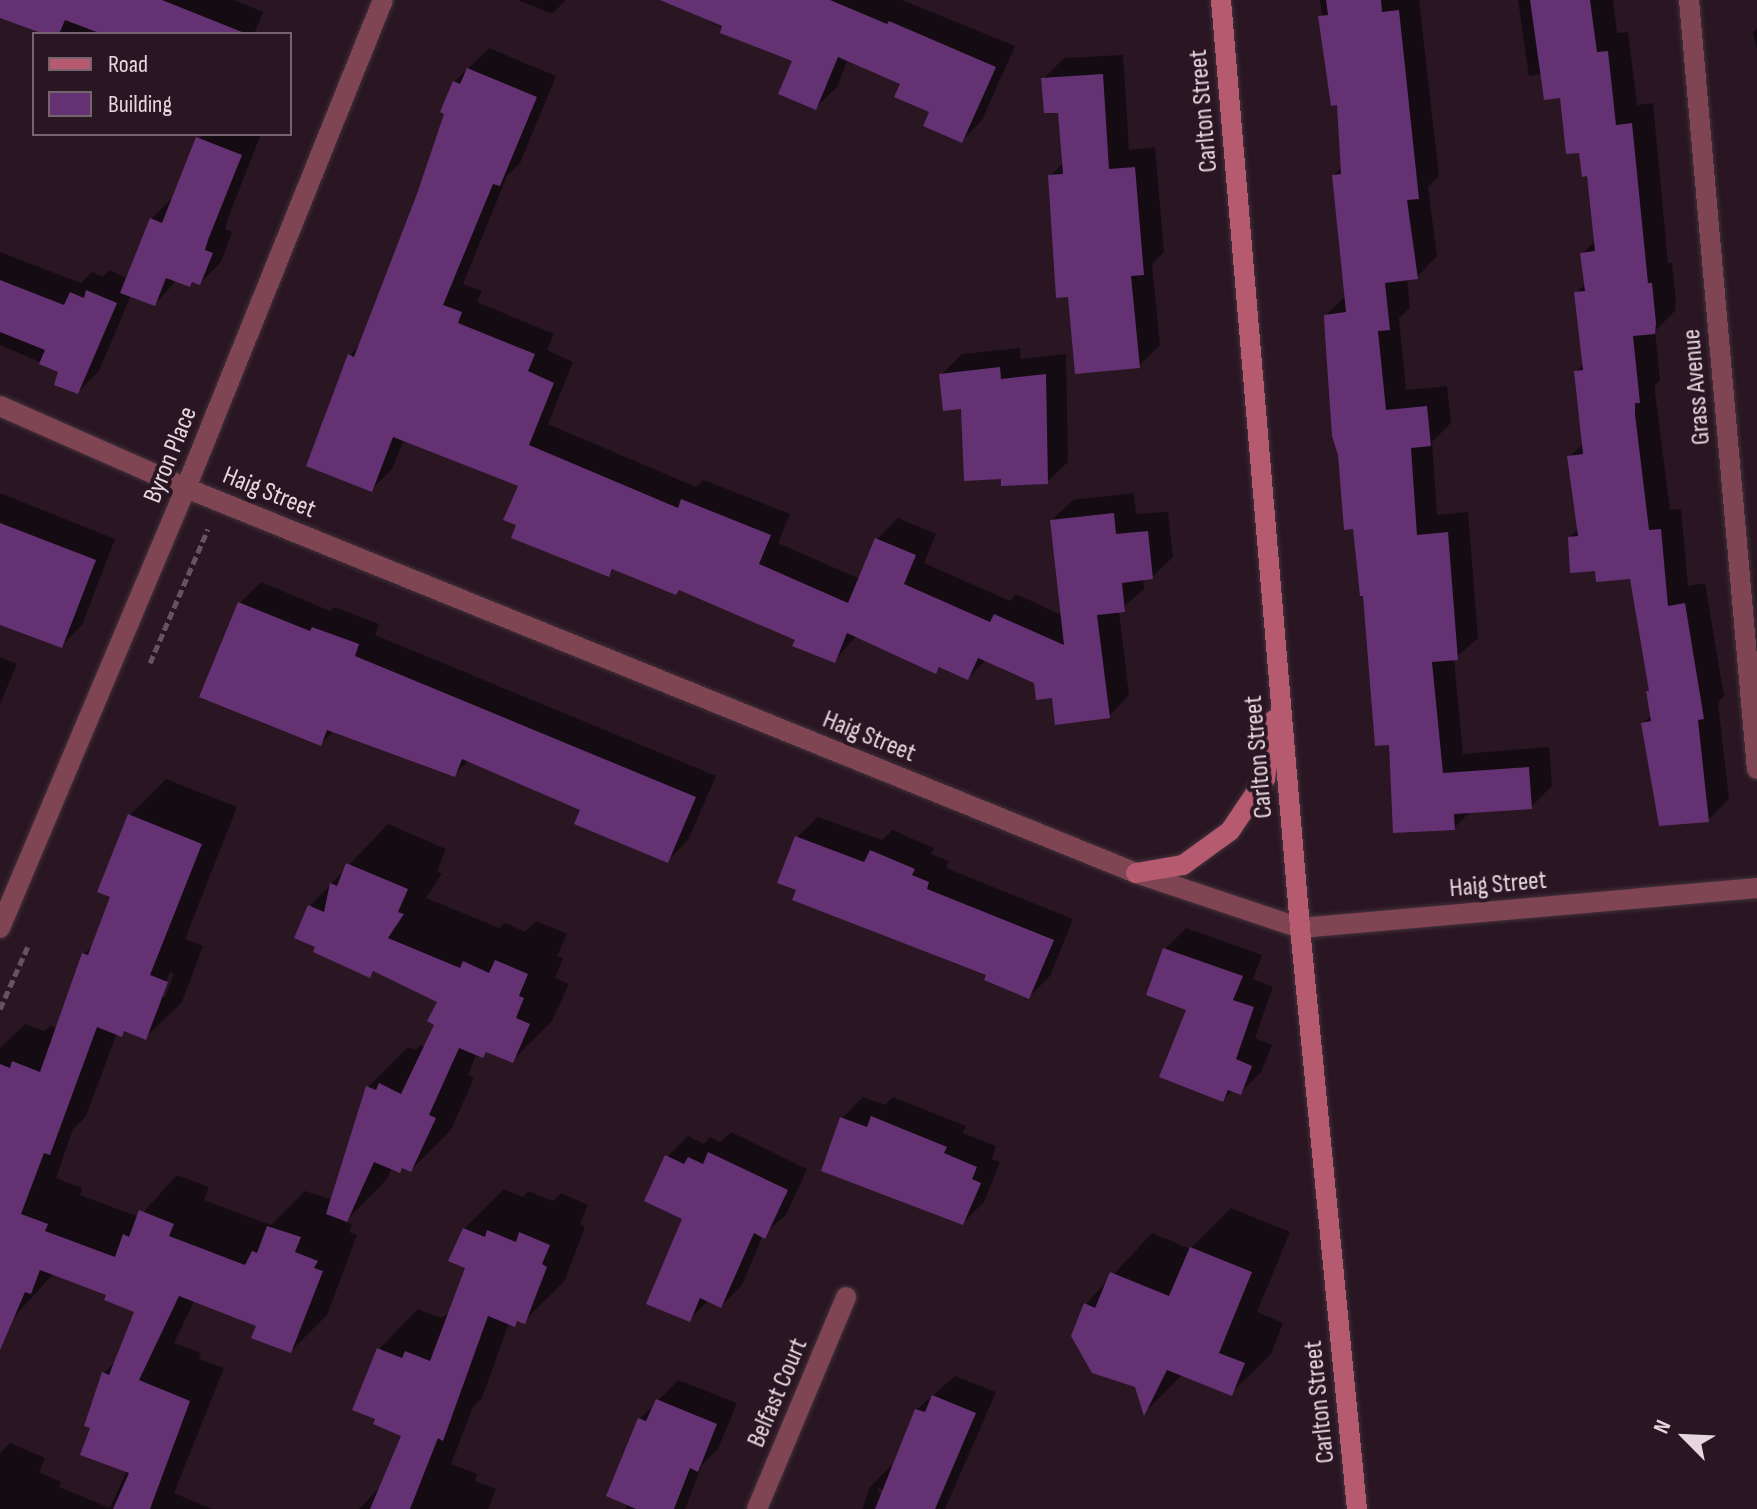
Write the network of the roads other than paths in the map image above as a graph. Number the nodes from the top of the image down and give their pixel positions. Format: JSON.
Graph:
{"nodes":[{"id":1,"x":383,"y":0,"type":"edge"},
{"id":2,"x":1221,"y":0,"type":"edge"},
{"id":3,"x":1689,"y":0,"type":"edge"},
{"id":4,"x":0,"y":406,"type":"edge"},
{"id":5,"x":186,"y":488,"type":"junction"},
{"id":6,"x":1280,"y":685,"type":"junction"},
{"id":7,"x":1757,"y":769,"type":"edge"},
{"id":8,"x":1136,"y":873,"type":"junction"},
{"id":9,"x":1757,"y":888,"type":"edge"},
{"id":10,"x":0,"y":928,"type":"edge"},
{"id":11,"x":1300,"y":928,"type":"junction"},
{"id":12,"x":846,"y":1297,"type":"dead end"},
{"id":13,"x":757,"y":1509,"type":"edge"},
{"id":14,"x":1357,"y":1509,"type":"edge"}],
"edges":[{"from":1,"to":5,"type":"street","name":"Byron Place"},
{"from":2,"to":6,"type":"main road","name":"Carlton Street"},
{"from":3,"to":7,"type":"street","name":"Grass Avenue"},
{"from":4,"to":5,"type":"street","name":"Haig Street"},
{"from":5,"to":8,"type":"street","name":"Haig Street"},
{"from":5,"to":10,"type":"street","name":"Byron Place"},
{"from":6,"to":8,"type":"main road"},
{"from":6,"to":11,"type":"main road","name":"Carlton Street"},
{"from":8,"to":11,"type":"street","name":"Haig Street"},
{"from":9,"to":11,"type":"street","name":"Haig Street"},
{"from":11,"to":14,"type":"main road","name":"Carlton Street"},
{"from":12,"to":13,"type":"street","name":"Belfast Court"}]}
